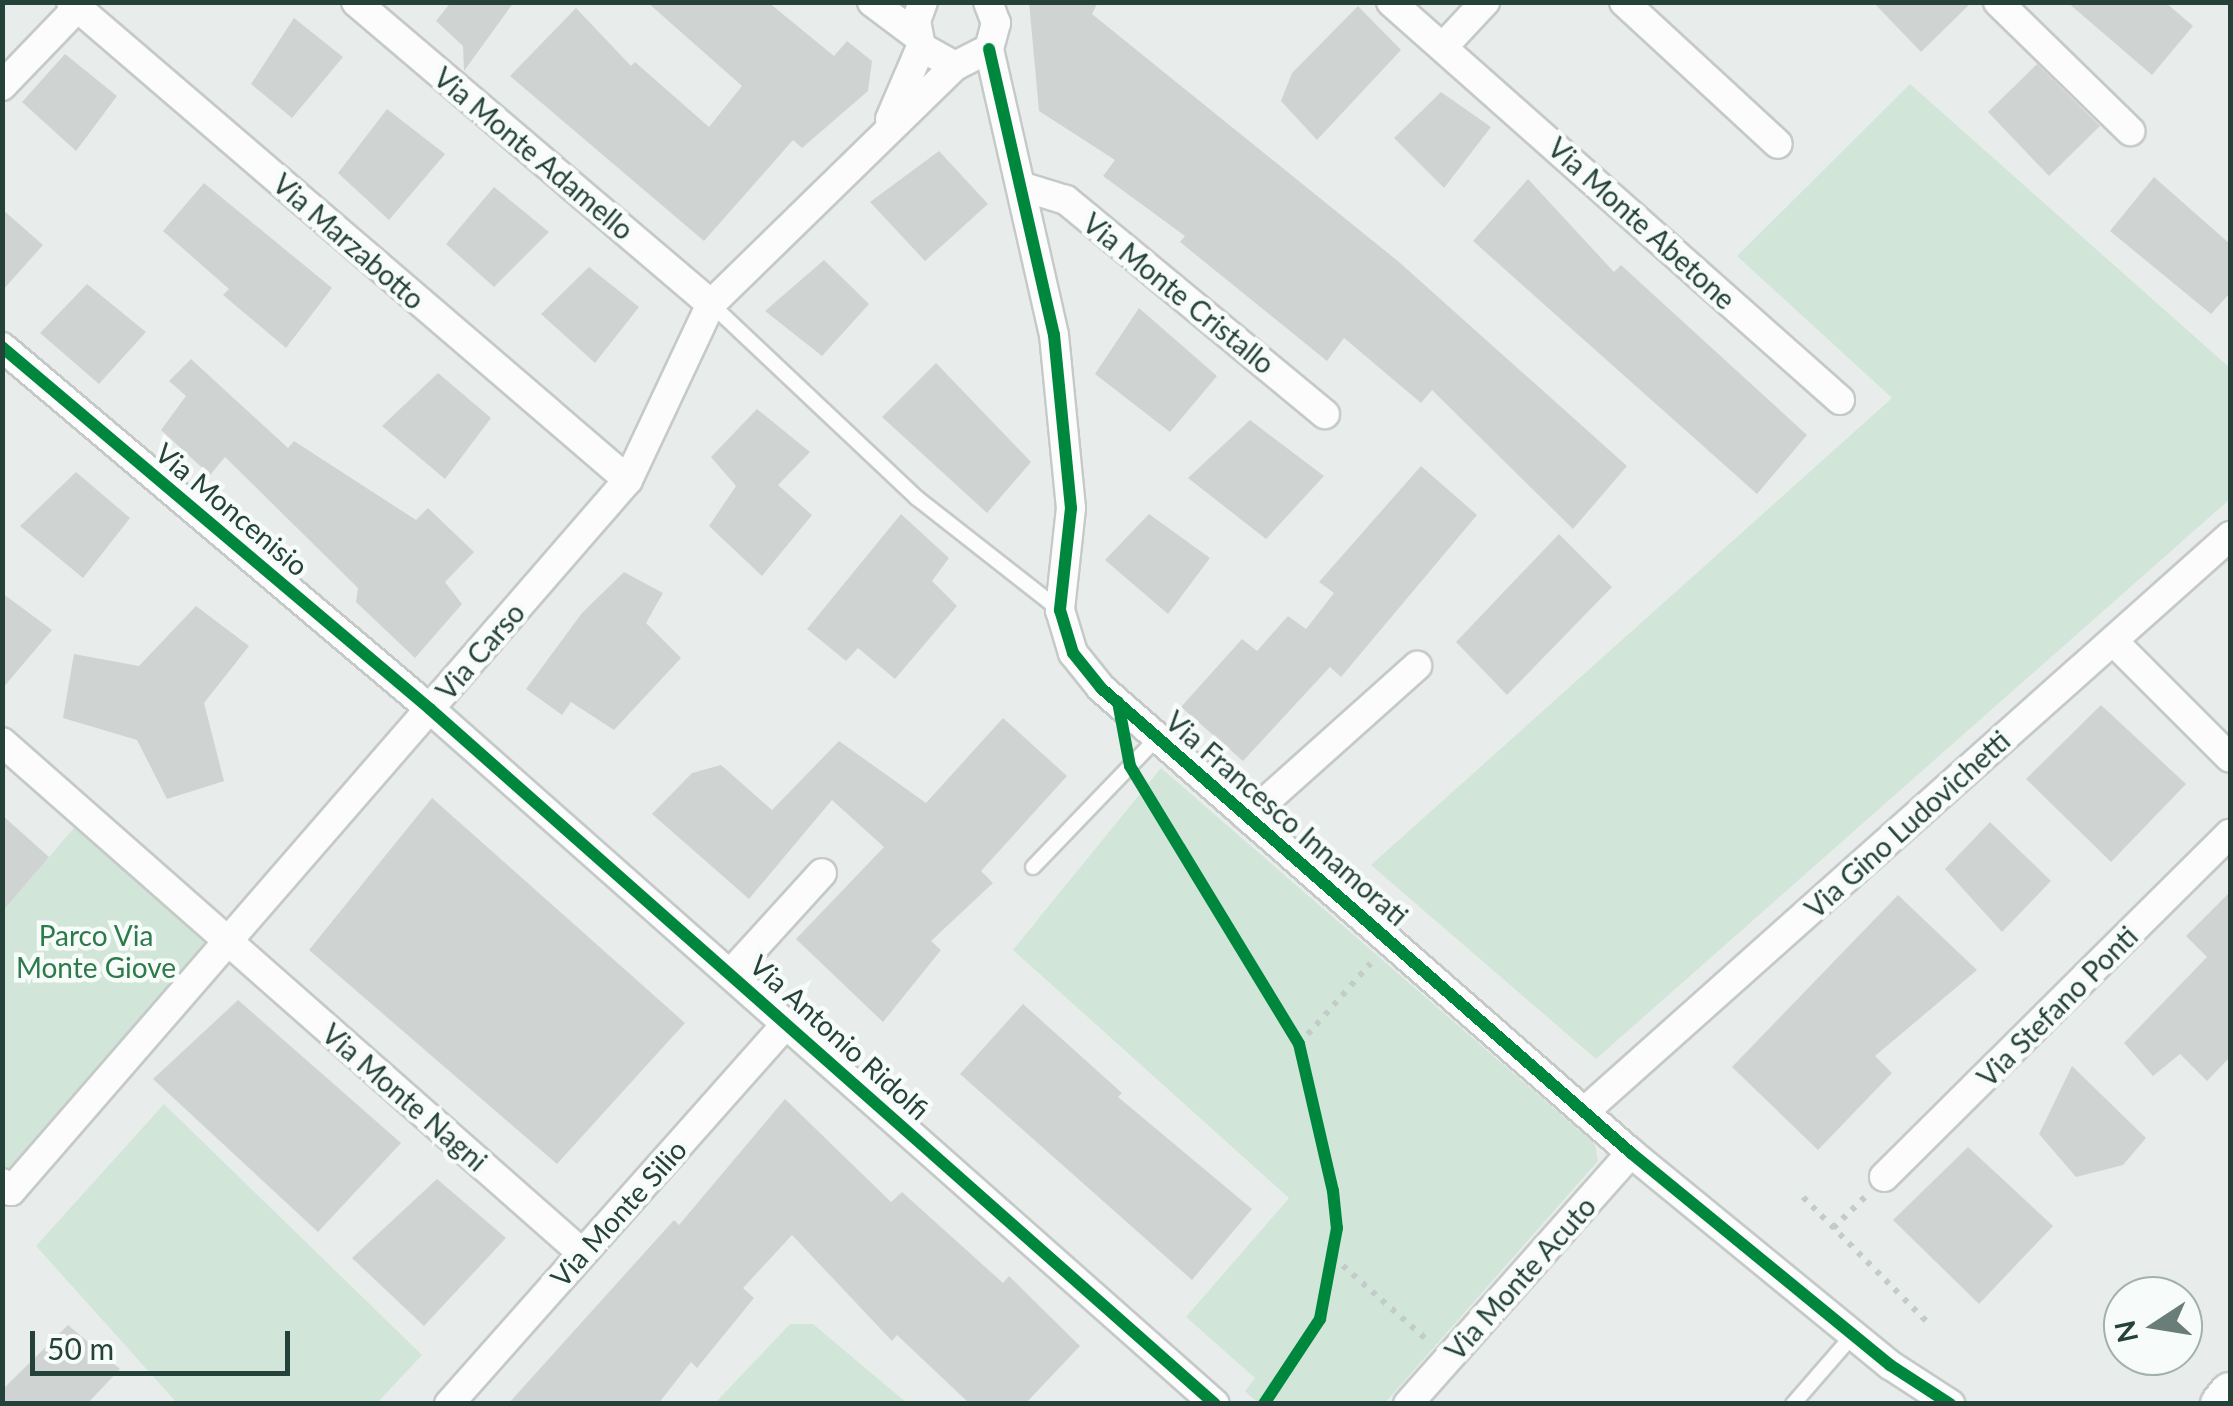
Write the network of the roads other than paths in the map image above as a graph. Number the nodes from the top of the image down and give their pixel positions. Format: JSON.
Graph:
{"nodes":[{"id":1,"x":356,"y":2,"type":"edge"},
{"id":2,"x":910,"y":2,"type":"edge"},
{"id":3,"x":923,"y":2,"type":"edge"},
{"id":4,"x":988,"y":2,"type":"edge"},
{"id":5,"x":1391,"y":2,"type":"edge"},
{"id":6,"x":1485,"y":2,"type":"edge"},
{"id":7,"x":1624,"y":2,"type":"edge"},
{"id":8,"x":1998,"y":2,"type":"edge"},
{"id":9,"x":874,"y":4,"type":"edge"},
{"id":10,"x":74,"y":5,"type":"edge"},
{"id":11,"x":919,"y":41,"type":"junction"},
{"id":12,"x":1443,"y":47,"type":"junction"},
{"id":13,"x":989,"y":49,"type":"junction"},
{"id":14,"x":955,"y":66,"type":"junction"},
{"id":15,"x":2,"y":86,"type":"edge"},
{"id":16,"x":884,"y":131,"type":"junction"},
{"id":17,"x":2130,"y":131,"type":"dead end"},
{"id":18,"x":1778,"y":144,"type":"dead end"},
{"id":19,"x":1024,"y":186,"type":"junction"},
{"id":20,"x":711,"y":304,"type":"junction"},
{"id":21,"x":2,"y":347,"type":"edge"},
{"id":22,"x":1840,"y":400,"type":"dead end"},
{"id":23,"x":1325,"y":414,"type":"dead end"},
{"id":24,"x":628,"y":480,"type":"junction"},
{"id":25,"x":2230,"y":536,"type":"edge"},
{"id":26,"x":1060,"y":610,"type":"junction"},
{"id":27,"x":2114,"y":642,"type":"junction"},
{"id":28,"x":1417,"y":666,"type":"dead end"},
{"id":29,"x":430,"y":709,"type":"junction"},
{"id":30,"x":1158,"y":737,"type":"junction"},
{"id":31,"x":2,"y":742,"type":"edge"},
{"id":32,"x":2230,"y":758,"type":"edge"},
{"id":33,"x":1248,"y":817,"type":"junction"},
{"id":34,"x":2230,"y":834,"type":"edge"},
{"id":35,"x":1033,"y":867,"type":"dead end"},
{"id":36,"x":822,"y":874,"type":"dead end"},
{"id":37,"x":228,"y":942,"type":"junction"},
{"id":38,"x":730,"y":973,"type":"junction"},
{"id":39,"x":787,"y":1022,"type":"junction"},
{"id":40,"x":1584,"y":1112,"type":"junction"},
{"id":41,"x":1631,"y":1153,"type":"junction"},
{"id":42,"x":1884,"y":1177,"type":"road end"},
{"id":43,"x":2,"y":1182,"type":"edge"},
{"id":44,"x":582,"y":1253,"type":"junction"},
{"id":45,"x":1853,"y":1335,"type":"junction"},
{"id":46,"x":2230,"y":1393,"type":"edge"},
{"id":47,"x":449,"y":1404,"type":"edge"},
{"id":48,"x":1215,"y":1404,"type":"edge"},
{"id":49,"x":1408,"y":1404,"type":"edge"},
{"id":50,"x":1794,"y":1404,"type":"edge"},
{"id":51,"x":1950,"y":1404,"type":"edge"},
{"id":52,"x":2221,"y":1404,"type":"edge"}],
"edges":[{"from":1,"to":20,"type":"street","name":"Via Monte Adamello"},
{"from":2,"to":9,"type":"street"},
{"from":3,"to":11,"type":"street"},
{"from":4,"to":13,"type":"street","name":"Via Francesco Innamorati"},
{"from":5,"to":12,"type":"street","name":"Via Monte Abetone"},
{"from":6,"to":12,"type":"street"},
{"from":7,"to":18,"type":"street"},
{"from":8,"to":17,"type":"street"},
{"from":9,"to":11,"type":"street"},
{"from":10,"to":15,"type":"street"},
{"from":10,"to":24,"type":"street","name":"Via Marzabotto"},
{"from":11,"to":14,"type":"street"},
{"from":11,"to":16,"type":"street","name":"Via Carso"},
{"from":12,"to":22,"type":"street","name":"Via Monte Abetone"},
{"from":13,"to":14,"type":"street"},
{"from":13,"to":19,"type":"street","name":"Via Francesco Innamorati"},
{"from":14,"to":16,"type":"street","name":"Via Carso"},
{"from":16,"to":20,"type":"street","name":"Via Carso"},
{"from":19,"to":23,"type":"street","name":"Via Monte Cristallo"},
{"from":19,"to":26,"type":"street","name":"Via Francesco Innamorati"},
{"from":20,"to":24,"type":"street","name":"Via Carso"},
{"from":20,"to":26,"type":"lane"},
{"from":21,"to":29,"type":"street","name":"Via Moncenisio"},
{"from":24,"to":29,"type":"street","name":"Via Carso"},
{"from":25,"to":27,"type":"street","name":"Via Gino Ludovichetti"},
{"from":26,"to":30,"type":"street","name":"Via Francesco Innamorati"},
{"from":27,"to":32,"type":"street"},
{"from":27,"to":40,"type":"street","name":"Via Gino Ludovichetti"},
{"from":28,"to":33,"type":"street","name":"Via Francesco Innamorati"},
{"from":29,"to":37,"type":"street","name":"Via Carso"},
{"from":29,"to":38,"type":"street","name":"Via Antonio Ridolfi"},
{"from":30,"to":33,"type":"street","name":"Via Francesco Innamorati"},
{"from":30,"to":35,"type":"lane"},
{"from":31,"to":37,"type":"street","name":"Via Monte Nagni"},
{"from":33,"to":40,"type":"street","name":"Via Francesco Innamorati"},
{"from":34,"to":42,"type":"street","name":"Via Stefano Ponti"},
{"from":36,"to":38,"type":"street","name":"Via Antonio Ridolfi"},
{"from":37,"to":43,"type":"street","name":"Via Carso"},
{"from":37,"to":44,"type":"street","name":"Via Monte Nagni"},
{"from":38,"to":39,"type":"street","name":"Via Antonio Ridolfi"},
{"from":39,"to":44,"type":"street","name":"Via Monte Silio"},
{"from":39,"to":48,"type":"street","name":"Via Antonio Ridolfi"},
{"from":40,"to":41,"type":"street","name":"Via Francesco Innamorati"},
{"from":41,"to":45,"type":"street","name":"Via Francesco Innamorati"},
{"from":41,"to":49,"type":"street","name":"Via Monte Acuto"},
{"from":44,"to":47,"type":"street","name":"Via Monte Silio"},
{"from":45,"to":50,"type":"lane"},
{"from":45,"to":51,"type":"street","name":"Via Francesco Innamorati"},
{"from":46,"to":52,"type":"main road"}]}
